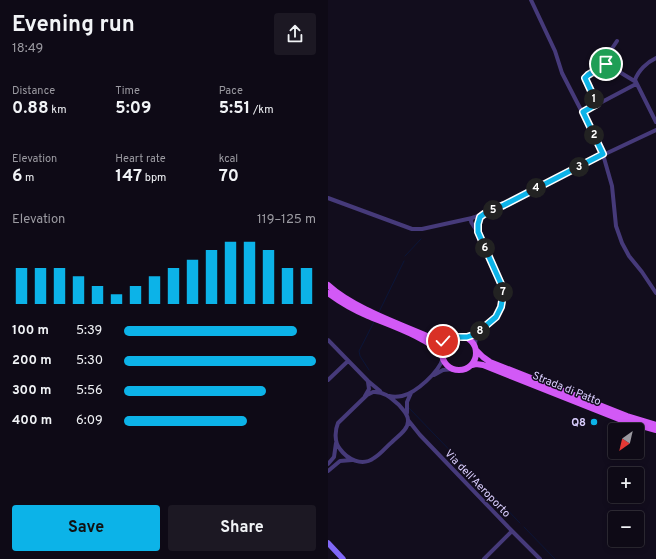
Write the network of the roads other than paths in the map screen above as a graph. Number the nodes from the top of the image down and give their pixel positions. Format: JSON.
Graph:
{"nodes":[{"id":1,"x":531,"y":0,"type":"edge"},
{"id":2,"x":617,"y":41,"type":"dead end"},
{"id":3,"x":656,"y":58,"type":"edge"},
{"id":4,"x":606,"y":64,"type":"junction"},
{"id":5,"x":636,"y":83,"type":"junction"},
{"id":6,"x":597,"y":104,"type":"junction"},
{"id":7,"x":583,"y":112,"type":"junction"},
{"id":8,"x":656,"y":122,"type":"edge"},
{"id":9,"x":656,"y":130,"type":"edge"},
{"id":10,"x":603,"y":154,"type":"junction"},
{"id":11,"x":328,"y":198,"type":"edge"},
{"id":12,"x":484,"y":214,"type":"junction"},
{"id":13,"x":474,"y":217,"type":"junction"},
{"id":14,"x":476,"y":223,"type":"junction"},
{"id":15,"x":328,"y":285,"type":"edge"},
{"id":16,"x":328,"y":293,"type":"edge"},
{"id":17,"x":656,"y":293,"type":"edge"},
{"id":18,"x":481,"y":331,"type":"junction"},
{"id":19,"x":461,"y":337,"type":"junction"},
{"id":20,"x":450,"y":339,"type":"junction"},
{"id":21,"x":328,"y":340,"type":"edge"},
{"id":22,"x":475,"y":348,"type":"junction"},
{"id":23,"x":443,"y":357,"type":"junction"},
{"id":24,"x":348,"y":361,"type":"junction"},
{"id":25,"x":472,"y":365,"type":"junction"},
{"id":26,"x":454,"y":369,"type":"junction"},
{"id":27,"x":430,"y":377,"type":"junction"},
{"id":28,"x":328,"y":380,"type":"edge"},
{"id":29,"x":368,"y":381,"type":"junction"},
{"id":30,"x":413,"y":391,"type":"junction"},
{"id":31,"x":382,"y":393,"type":"junction"},
{"id":32,"x":389,"y":396,"type":"junction"},
{"id":33,"x":364,"y":398,"type":"junction"},
{"id":34,"x":407,"y":415,"type":"junction"},
{"id":35,"x":408,"y":420,"type":"junction"},
{"id":36,"x":656,"y":425,"type":"edge"},
{"id":37,"x":656,"y":430,"type":"edge"},
{"id":38,"x":402,"y":432,"type":"junction"},
{"id":39,"x":420,"y":435,"type":"junction"},
{"id":40,"x":336,"y":443,"type":"junction"},
{"id":41,"x":353,"y":460,"type":"junction"},
{"id":42,"x":328,"y":464,"type":"edge"},
{"id":43,"x":328,"y":471,"type":"edge"},
{"id":44,"x":512,"y":531,"type":"junction"},
{"id":45,"x":328,"y":543,"type":"edge"},
{"id":46,"x":343,"y":559,"type":"edge"},
{"id":47,"x":484,"y":559,"type":"edge"},
{"id":48,"x":540,"y":559,"type":"edge"}],
"edges":[{"from":1,"to":7,"type":"street"},
{"from":2,"to":4,"type":"street"},
{"from":3,"to":5,"type":"street"},
{"from":4,"to":5,"type":"street"},
{"from":4,"to":6,"type":"street"},
{"from":5,"to":6,"type":"street"},
{"from":5,"to":8,"type":"street"},
{"from":6,"to":7,"type":"street"},
{"from":7,"to":10,"type":"street"},
{"from":9,"to":10,"type":"street"},
{"from":10,"to":12,"type":"street"},
{"from":10,"to":17,"type":"street"},
{"from":11,"to":13,"type":"street"},
{"from":12,"to":13,"type":"street"},
{"from":12,"to":14,"type":"street"},
{"from":13,"to":14,"type":"street"},
{"from":13,"to":14,"type":"street"},
{"from":14,"to":18,"type":"street"},
{"from":15,"to":20,"type":"main road"},
{"from":16,"to":23,"type":"main road"},
{"from":18,"to":19,"type":"street"},
{"from":18,"to":22,"type":"street"},
{"from":19,"to":20,"type":"main road"},
{"from":19,"to":22,"type":"main road"},
{"from":20,"to":23,"type":"main road"},
{"from":21,"to":24,"type":"street"},
{"from":22,"to":25,"type":"main road"},
{"from":22,"to":36,"type":"main road","name":"Strada di Patto"},
{"from":23,"to":26,"type":"main road"},
{"from":23,"to":27,"type":"street"},
{"from":24,"to":28,"type":"street"},
{"from":24,"to":29,"type":"street"},
{"from":25,"to":26,"type":"main road"},
{"from":25,"to":37,"type":"main road","name":"Strada di Patto"},
{"from":26,"to":27,"type":"street"},
{"from":27,"to":30,"type":"street"},
{"from":29,"to":31,"type":"street"},
{"from":29,"to":33,"type":"street"},
{"from":30,"to":32,"type":"street"},
{"from":30,"to":34,"type":"street"},
{"from":31,"to":32,"type":"street"},
{"from":31,"to":33,"type":"street"},
{"from":32,"to":34,"type":"street"},
{"from":33,"to":40,"type":"street"},
{"from":34,"to":35,"type":"street"},
{"from":35,"to":38,"type":"street"},
{"from":35,"to":39,"type":"street","name":"Via dell'Aeroporto"},
{"from":38,"to":39,"type":"street"},
{"from":38,"to":41,"type":"street"},
{"from":39,"to":44,"type":"street","name":"Via dell'Aeroporto"},
{"from":40,"to":41,"type":"street"},
{"from":40,"to":42,"type":"street"},
{"from":41,"to":43,"type":"street"},
{"from":44,"to":47,"type":"street","name":"Via dell'Aeroporto"},
{"from":44,"to":48,"type":"street"},
{"from":45,"to":46,"type":"street"}]}
